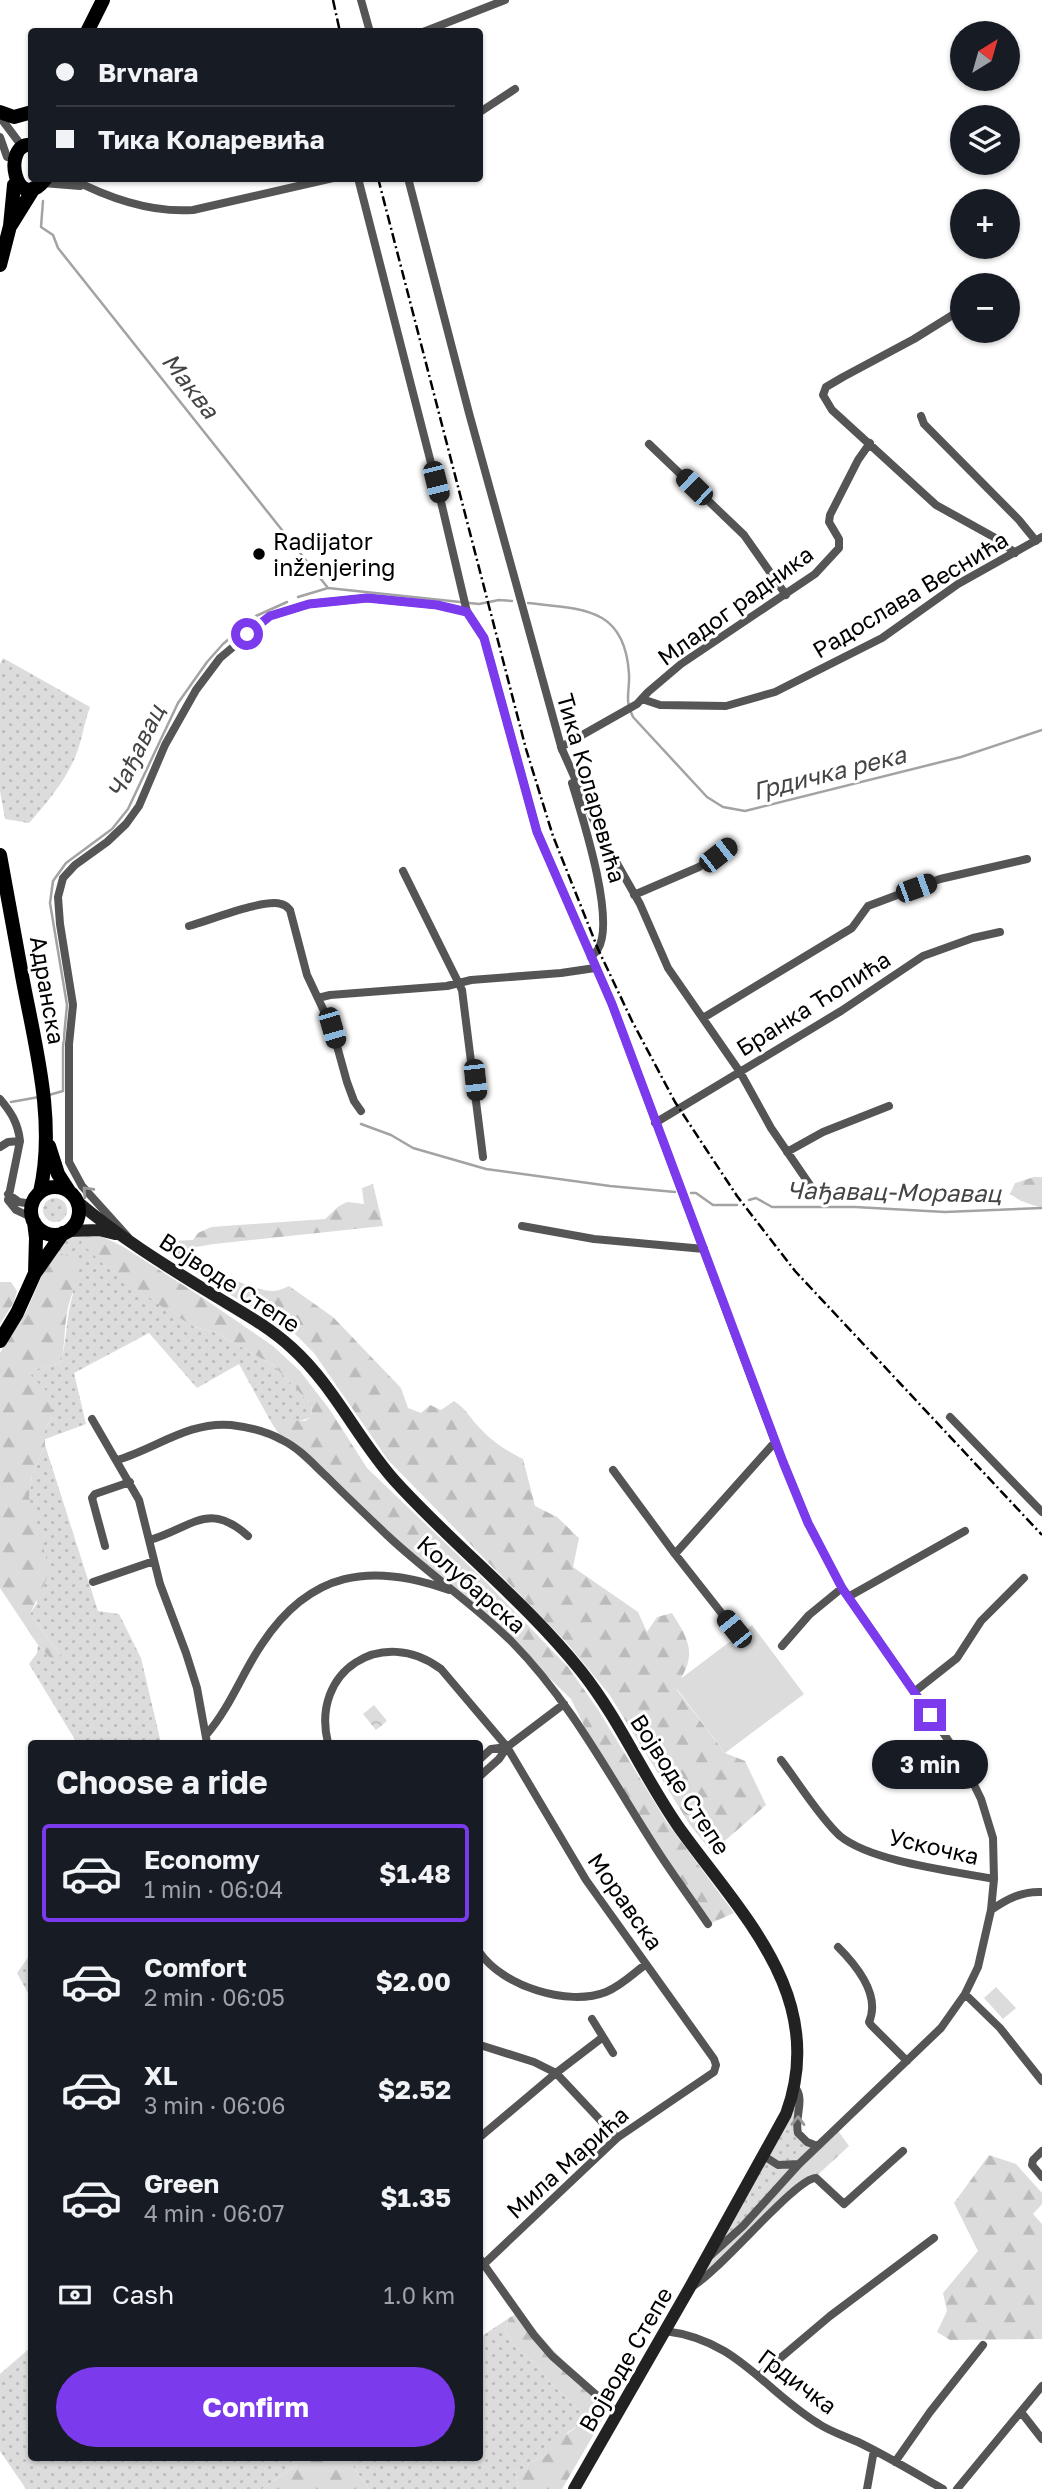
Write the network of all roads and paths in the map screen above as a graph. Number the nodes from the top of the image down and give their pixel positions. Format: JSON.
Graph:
{"nodes":[{"id":1,"x":103,"y":0,"type":"edge"},
{"id":2,"x":361,"y":0,"type":"edge"},
{"id":3,"x":505,"y":0,"type":"edge"},
{"id":4,"x":89,"y":28,"type":"edge"},
{"id":5,"x":369,"y":28,"type":"edge"},
{"id":6,"x":433,"y":28,"type":"edge"},
{"id":7,"x":516,"y":89,"type":"dead end"},
{"id":8,"x":483,"y":110,"type":"edge"},
{"id":9,"x":28,"y":113,"type":"edge"},
{"id":10,"x":0,"y":115,"type":"edge"},
{"id":11,"x":0,"y":137,"type":"edge"},
{"id":12,"x":28,"y":142,"type":"edge"},
{"id":13,"x":7,"y":157,"type":"junction"},
{"id":14,"x":77,"y":182,"type":"edge"},
{"id":15,"x":316,"y":182,"type":"edge"},
{"id":16,"x":359,"y":182,"type":"edge"},
{"id":17,"x":409,"y":182,"type":"edge"},
{"id":18,"x":41,"y":183,"type":"edge"},
{"id":19,"x":14,"y":185,"type":"junction"},
{"id":20,"x":86,"y":187,"type":"junction"},
{"id":21,"x":10,"y":226,"type":"junction"},
{"id":22,"x":0,"y":265,"type":"edge"},
{"id":23,"x":950,"y":317,"type":"edge"},
{"id":24,"x":922,"y":416,"type":"dead end"},
{"id":25,"x":870,"y":443,"type":"junction"},
{"id":26,"x":649,"y":444,"type":"dead end"},
{"id":27,"x":1039,"y":539,"type":"edge"},
{"id":28,"x":1015,"y":553,"type":"junction"},
{"id":29,"x":786,"y":595,"type":"junction"},
{"id":30,"x":466,"y":610,"type":"junction"},
{"id":31,"x":642,"y":699,"type":"junction"},
{"id":32,"x":561,"y":747,"type":"junction"},
{"id":33,"x":732,"y":844,"type":"dead end"},
{"id":34,"x":0,"y":855,"type":"edge"},
{"id":35,"x":1027,"y":859,"type":"dead end"},
{"id":36,"x":403,"y":871,"type":"dead end"},
{"id":37,"x":635,"y":895,"type":"junction"},
{"id":38,"x":189,"y":926,"type":"dead end"},
{"id":39,"x":1000,"y":932,"type":"dead end"},
{"id":40,"x":591,"y":957,"type":"junction"},
{"id":41,"x":595,"y":968,"type":"junction"},
{"id":42,"x":460,"y":983,"type":"junction"},
{"id":43,"x":318,"y":998,"type":"junction"},
{"id":44,"x":704,"y":1018,"type":"junction"},
{"id":45,"x":740,"y":1072,"type":"junction"},
{"id":46,"x":0,"y":1099,"type":"edge"},
{"id":47,"x":889,"y":1107,"type":"dead end"},
{"id":48,"x":361,"y":1111,"type":"dead end"},
{"id":49,"x":655,"y":1123,"type":"junction"},
{"id":50,"x":46,"y":1134,"type":"junction"},
{"id":51,"x":20,"y":1141,"type":"junction"},
{"id":52,"x":0,"y":1147,"type":"edge"},
{"id":53,"x":787,"y":1152,"type":"junction"},
{"id":54,"x":484,"y":1157,"type":"dead end"},
{"id":55,"x":812,"y":1188,"type":"dead end"},
{"id":56,"x":8,"y":1194,"type":"junction"},
{"id":57,"x":73,"y":1197,"type":"junction"},
{"id":58,"x":35,"y":1209,"type":"junction"},
{"id":59,"x":522,"y":1226,"type":"dead end"},
{"id":60,"x":65,"y":1232,"type":"junction"},
{"id":61,"x":126,"y":1239,"type":"junction"},
{"id":62,"x":704,"y":1249,"type":"junction"},
{"id":63,"x":35,"y":1273,"type":"junction"},
{"id":64,"x":0,"y":1341,"type":"edge"},
{"id":65,"x":950,"y":1417,"type":"dead end"},
{"id":66,"x":92,"y":1419,"type":"dead end"},
{"id":67,"x":775,"y":1442,"type":"junction"},
{"id":68,"x":117,"y":1460,"type":"junction"},
{"id":69,"x":613,"y":1470,"type":"dead end"},
{"id":70,"x":130,"y":1482,"type":"junction"},
{"id":71,"x":1042,"y":1512,"type":"edge"},
{"id":72,"x":965,"y":1531,"type":"dead end"},
{"id":73,"x":248,"y":1536,"type":"dead end"},
{"id":74,"x":150,"y":1540,"type":"junction"},
{"id":75,"x":105,"y":1546,"type":"dead end"},
{"id":76,"x":675,"y":1554,"type":"junction"},
{"id":77,"x":154,"y":1561,"type":"junction"},
{"id":78,"x":1024,"y":1578,"type":"dead end"},
{"id":79,"x":93,"y":1582,"type":"dead end"},
{"id":80,"x":842,"y":1588,"type":"junction"},
{"id":81,"x":456,"y":1592,"type":"junction"},
{"id":82,"x":848,"y":1597,"type":"junction"},
{"id":83,"x":734,"y":1629,"type":"dead end"},
{"id":84,"x":782,"y":1646,"type":"dead end"},
{"id":85,"x":914,"y":1692,"type":"junction"},
{"id":86,"x":564,"y":1704,"type":"junction"},
{"id":87,"x":207,"y":1739,"type":"edge"},
{"id":88,"x":328,"y":1740,"type":"edge"},
{"id":89,"x":507,"y":1747,"type":"junction"},
{"id":90,"x":483,"y":1756,"type":"edge"},
{"id":91,"x":781,"y":1760,"type":"dead end"},
{"id":92,"x":483,"y":1773,"type":"edge"},
{"id":93,"x":994,"y":1879,"type":"junction"},
{"id":94,"x":1042,"y":1892,"type":"edge"},
{"id":95,"x":991,"y":1910,"type":"junction"},
{"id":96,"x":708,"y":1924,"type":"dead end"},
{"id":97,"x":838,"y":1947,"type":"dead end"},
{"id":98,"x":483,"y":1956,"type":"edge"},
{"id":99,"x":646,"y":1964,"type":"junction"},
{"id":100,"x":965,"y":1994,"type":"junction"},
{"id":101,"x":592,"y":2019,"type":"dead end"},
{"id":102,"x":603,"y":2037,"type":"junction"},
{"id":103,"x":483,"y":2046,"type":"edge"},
{"id":104,"x":613,"y":2053,"type":"dead end"},
{"id":105,"x":907,"y":2061,"type":"junction"},
{"id":106,"x":714,"y":2072,"type":"joint"},
{"id":107,"x":556,"y":2073,"type":"junction"},
{"id":108,"x":1042,"y":2081,"type":"edge"},
{"id":109,"x":794,"y":2086,"type":"junction"},
{"id":110,"x":483,"y":2134,"type":"edge"},
{"id":111,"x":617,"y":2138,"type":"junction"},
{"id":112,"x":817,"y":2146,"type":"junction"},
{"id":113,"x":903,"y":2151,"type":"dead end"},
{"id":114,"x":1042,"y":2151,"type":"edge"},
{"id":115,"x":764,"y":2156,"type":"junction"},
{"id":116,"x":799,"y":2164,"type":"junction"},
{"id":117,"x":1042,"y":2177,"type":"edge"},
{"id":118,"x":934,"y":2238,"type":"dead end"},
{"id":119,"x":706,"y":2259,"type":"junction"},
{"id":120,"x":483,"y":2260,"type":"edge"},
{"id":121,"x":483,"y":2262,"type":"edge"},
{"id":122,"x":689,"y":2289,"type":"junction"},
{"id":123,"x":665,"y":2331,"type":"junction"},
{"id":124,"x":983,"y":2345,"type":"dead end"},
{"id":125,"x":759,"y":2376,"type":"junction"},
{"id":126,"x":1042,"y":2386,"type":"edge"},
{"id":127,"x":1020,"y":2412,"type":"junction"},
{"id":128,"x":618,"y":2414,"type":"junction"},
{"id":129,"x":1042,"y":2439,"type":"edge"},
{"id":130,"x":874,"y":2450,"type":"junction"},
{"id":131,"x":895,"y":2462,"type":"junction"},
{"id":132,"x":574,"y":2489,"type":"edge"},
{"id":133,"x":867,"y":2489,"type":"edge"},
{"id":134,"x":943,"y":2489,"type":"edge"},
{"id":135,"x":957,"y":2489,"type":"edge"}],
"edges":[{"from":1,"to":4,"type":"main road"},
{"from":2,"to":5,"type":"street"},
{"from":3,"to":6,"type":"street"},
{"from":7,"to":8,"type":"street"},
{"from":9,"to":10,"type":"main road"},
{"from":10,"to":12,"type":"street"},
{"from":11,"to":13,"type":"street"},
{"from":12,"to":13,"type":"main road"},
{"from":13,"to":19,"type":"main road"},
{"from":14,"to":20,"type":"street"},
{"from":15,"to":20,"type":"street"},
{"from":16,"to":30,"type":"street"},
{"from":17,"to":32,"type":"street","name":"Тика Коларевића"},
{"from":18,"to":19,"type":"main road"},
{"from":18,"to":20,"type":"street"},
{"from":18,"to":21,"type":"main road"},
{"from":19,"to":21,"type":"main road"},
{"from":21,"to":22,"type":"main road"},
{"from":23,"to":25,"type":"street"},
{"from":24,"to":27,"type":"street","name":"Радослава Веснића"},
{"from":25,"to":28,"type":"street"},
{"from":25,"to":29,"type":"street","name":"Младог радника"},
{"from":26,"to":29,"type":"street"},
{"from":27,"to":28,"type":"street","name":"Радослава Веснића"},
{"from":28,"to":31,"type":"street","name":"Радослава Веснића"},
{"from":29,"to":31,"type":"street","name":"Младог радника"},
{"from":30,"to":40,"type":"street"},
{"from":61,"to":30,"type":"street","one_way":true},
{"from":31,"to":32,"type":"street","name":"Младог радника"},
{"from":32,"to":37,"type":"street"},
{"from":32,"to":40,"type":"street","name":"Тика Коларевића"},
{"from":33,"to":37,"type":"street"},
{"from":34,"to":50,"type":"main road","name":"Адранска"},
{"from":35,"to":44,"type":"street"},
{"from":36,"to":42,"type":"street"},
{"from":37,"to":44,"type":"street"},
{"from":38,"to":43,"type":"street"},
{"from":39,"to":45,"type":"street","name":"Бранка Ћопића"},
{"from":40,"to":41,"type":"street"},
{"from":41,"to":42,"type":"street"},
{"from":41,"to":49,"type":"street"},
{"from":42,"to":43,"type":"street"},
{"from":42,"to":54,"type":"street"},
{"from":43,"to":48,"type":"street"},
{"from":44,"to":45,"type":"street"},
{"from":45,"to":49,"type":"street","name":"Бранка Ћопића"},
{"from":45,"to":53,"type":"street"},
{"from":46,"to":51,"type":"street"},
{"from":47,"to":53,"type":"street"},
{"from":49,"to":62,"type":"street"},
{"from":50,"to":57,"type":"main road","name":"Адранска"},
{"from":50,"to":58,"type":"main road","name":"Адранска"},
{"from":51,"to":52,"type":"street"},
{"from":51,"to":56,"type":"street"},
{"from":53,"to":55,"type":"street"},
{"from":56,"to":58,"type":"street"},
{"from":56,"to":58,"type":"street"},
{"from":57,"to":58,"type":"main road"},
{"from":57,"to":60,"type":"main road"},
{"from":57,"to":61,"type":"street","name":"Војводе Степе"},
{"from":58,"to":60,"type":"main road"},
{"from":58,"to":63,"type":"main road","name":"Адранска"},
{"from":59,"to":62,"type":"street"},
{"from":60,"to":61,"type":"street","name":"Војводе Степе"},
{"from":60,"to":63,"type":"main road","name":"Адранска"},
{"from":61,"to":109,"type":"street","name":"Војводе Степе"},
{"from":62,"to":67,"type":"street"},
{"from":63,"to":64,"type":"main road","name":"Адранска"},
{"from":65,"to":71,"type":"street"},
{"from":66,"to":68,"type":"street"},
{"from":67,"to":76,"type":"street"},
{"from":67,"to":80,"type":"street"},
{"from":68,"to":70,"type":"street"},
{"from":68,"to":81,"type":"street","name":"Колубарска"},
{"from":69,"to":76,"type":"street"},
{"from":70,"to":74,"type":"street"},
{"from":70,"to":75,"type":"street"},
{"from":72,"to":82,"type":"street"},
{"from":73,"to":74,"type":"street"},
{"from":74,"to":77,"type":"street"},
{"from":76,"to":83,"type":"street"},
{"from":77,"to":79,"type":"street"},
{"from":77,"to":87,"type":"street"},
{"from":78,"to":85,"type":"street"},
{"from":80,"to":82,"type":"street"},
{"from":80,"to":84,"type":"street"},
{"from":81,"to":86,"type":"street","name":"Колубарска"},
{"from":81,"to":87,"type":"street"},
{"from":82,"to":85,"type":"street"},
{"from":85,"to":93,"type":"street"},
{"from":86,"to":89,"type":"street"},
{"from":86,"to":96,"type":"street","name":"Колубарска"},
{"from":88,"to":89,"type":"street","name":"Моравска"},
{"from":89,"to":90,"type":"street"},
{"from":89,"to":92,"type":"street"},
{"from":89,"to":99,"type":"street","name":"Моравска"},
{"from":91,"to":93,"type":"street","name":"Ускочка"},
{"from":93,"to":95,"type":"street"},
{"from":94,"to":95,"type":"street"},
{"from":95,"to":100,"type":"street"},
{"from":97,"to":105,"type":"street"},
{"from":98,"to":99,"type":"street"},
{"from":99,"to":106,"type":"street","name":"Моравска"},
{"from":100,"to":105,"type":"street"},
{"from":100,"to":108,"type":"street"},
{"from":101,"to":102,"type":"street"},
{"from":102,"to":104,"type":"street"},
{"from":102,"to":107,"type":"street"},
{"from":103,"to":107,"type":"street"},
{"from":105,"to":112,"type":"street"},
{"from":106,"to":111,"type":"street","name":"Мила Марића"},
{"from":107,"to":110,"type":"street"},
{"from":107,"to":111,"type":"street"},
{"from":112,"to":109,"type":"street","one_way":true},
{"from":109,"to":115,"type":"street","name":"Војводе Степе"},
{"from":111,"to":120,"type":"street","name":"Мила Марића"},
{"from":112,"to":116,"type":"street"},
{"from":113,"to":122,"type":"street"},
{"from":114,"to":117,"type":"street"},
{"from":115,"to":116,"type":"street"},
{"from":115,"to":119,"type":"street","name":"Војводе Степе"},
{"from":116,"to":119,"type":"street"},
{"from":118,"to":125,"type":"street"},
{"from":119,"to":122,"type":"street","name":"Војводе Степе"},
{"from":121,"to":128,"type":"street"},
{"from":122,"to":123,"type":"street","name":"Војводе Степе"},
{"from":123,"to":125,"type":"street","name":"Грдичка"},
{"from":123,"to":128,"type":"street","name":"Војводе Степе"},
{"from":124,"to":131,"type":"street"},
{"from":125,"to":130,"type":"street","name":"Грдичка"},
{"from":126,"to":127,"type":"street"},
{"from":127,"to":129,"type":"street"},
{"from":127,"to":135,"type":"street"},
{"from":128,"to":132,"type":"street","name":"Војводе Степе"},
{"from":130,"to":131,"type":"street","name":"Грдичка"},
{"from":130,"to":133,"type":"street"},
{"from":131,"to":134,"type":"street","name":"Грдичка"}]}
